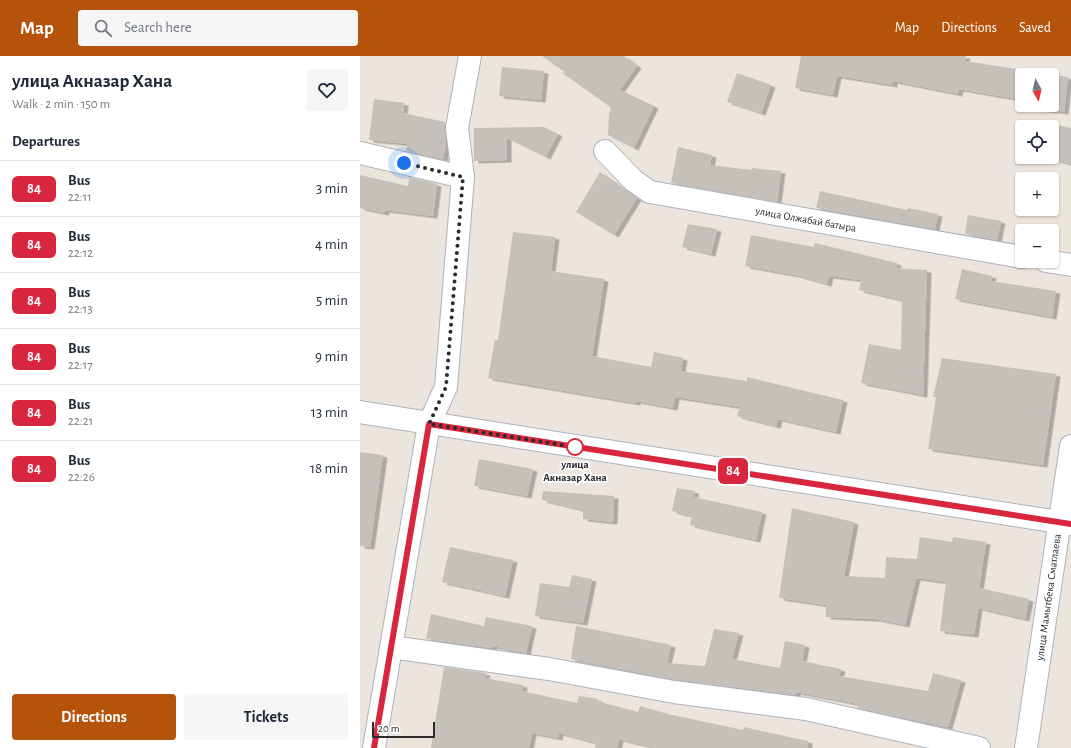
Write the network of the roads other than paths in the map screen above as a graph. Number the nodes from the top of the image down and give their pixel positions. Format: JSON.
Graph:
{"nodes":[{"id":1,"x":470,"y":56,"type":"edge"},
{"id":2,"x":604,"y":151,"type":"dead end"},
{"id":3,"x":360,"y":153,"type":"edge"},
{"id":4,"x":463,"y":177,"type":"junction"},
{"id":5,"x":1015,"y":256,"type":"edge"},
{"id":6,"x":1059,"y":263,"type":"edge"},
{"id":7,"x":1071,"y":265,"type":"edge"},
{"id":8,"x":360,"y":412,"type":"edge"},
{"id":9,"x":429,"y":424,"type":"junction"},
{"id":10,"x":1071,"y":446,"type":"edge"},
{"id":11,"x":1065,"y":523,"type":"edge"},
{"id":12,"x":392,"y":647,"type":"junction"},
{"id":13,"x":374,"y":748,"type":"edge"},
{"id":14,"x":979,"y":748,"type":"edge"},
{"id":15,"x":1026,"y":748,"type":"edge"}],
"edges":[{"from":1,"to":4,"type":"street"},
{"from":2,"to":5,"type":"street","name":"улица Олжабай батыра"},
{"from":3,"to":4,"type":"street"},
{"from":4,"to":9,"type":"street"},
{"from":6,"to":7,"type":"street"},
{"from":8,"to":9,"type":"street"},
{"from":9,"to":11,"type":"street"},
{"from":9,"to":12,"type":"street"},
{"from":10,"to":11,"type":"street","name":"улица Мамытбека Сматлаева"},
{"from":11,"to":15,"type":"street","name":"улица Мамытбека Сматлаева"},
{"from":12,"to":13,"type":"street"},
{"from":12,"to":14,"type":"street"}]}
